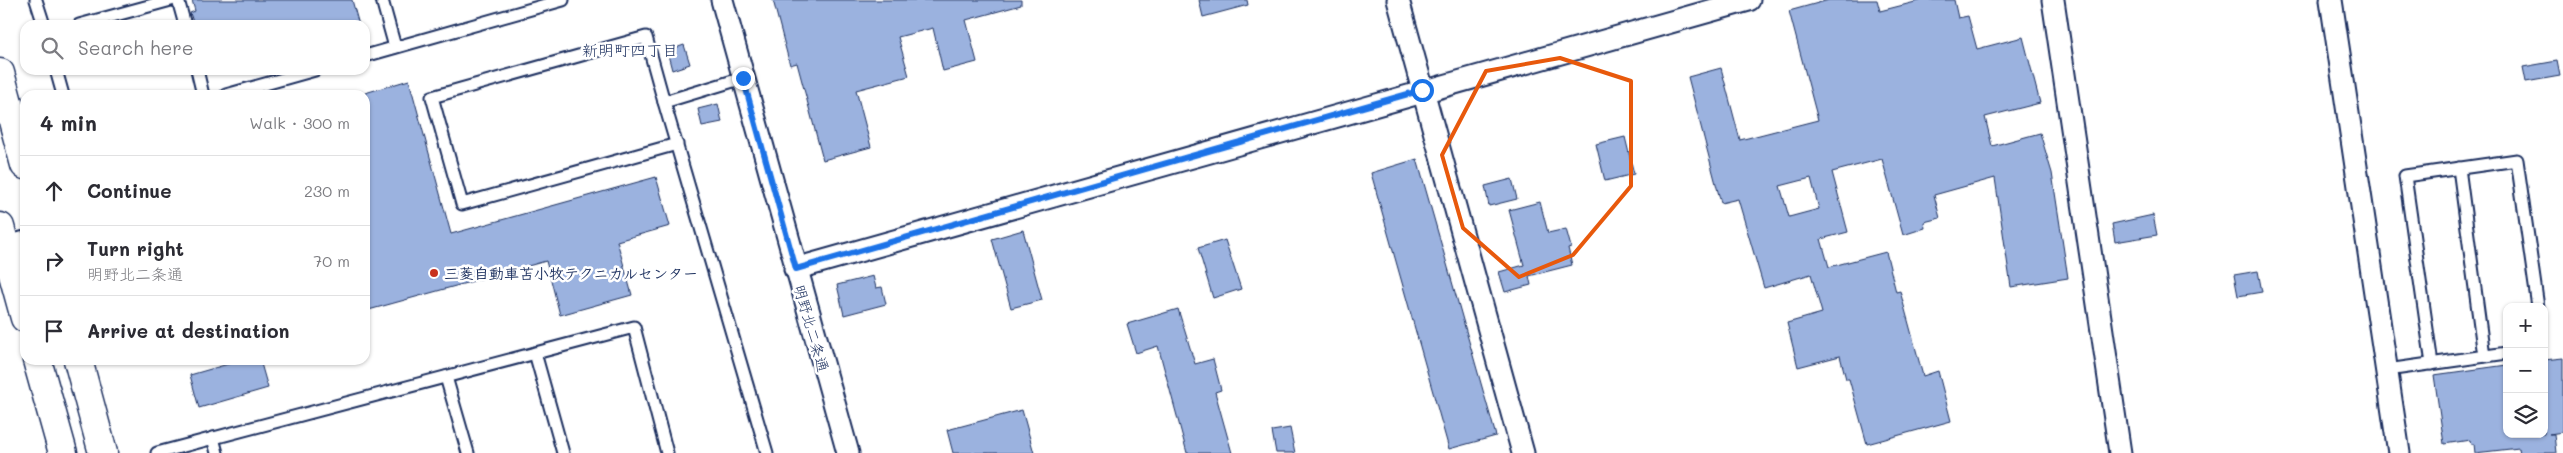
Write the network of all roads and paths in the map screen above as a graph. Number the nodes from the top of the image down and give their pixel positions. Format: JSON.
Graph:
{"nodes":[{"id":1,"x":36,"y":0,"type":"edge"},
{"id":2,"x":171,"y":0,"type":"edge"},
{"id":3,"x":178,"y":0,"type":"edge"},
{"id":4,"x":382,"y":0,"type":"edge"},
{"id":5,"x":563,"y":0,"type":"edge"},
{"id":6,"x":722,"y":0,"type":"edge"},
{"id":7,"x":1398,"y":0,"type":"edge"},
{"id":8,"x":1748,"y":0,"type":"edge"},
{"id":9,"x":2053,"y":0,"type":"edge"},
{"id":10,"x":2331,"y":0,"type":"edge"},
{"id":11,"x":42,"y":20,"type":"edge"},
{"id":12,"x":97,"y":20,"type":"edge"},
{"id":13,"x":184,"y":20,"type":"edge"},
{"id":14,"x":395,"y":47,"type":"junction"},
{"id":15,"x":370,"y":54,"type":"edge"},
{"id":16,"x":0,"y":73,"type":"edge"},
{"id":17,"x":57,"y":75,"type":"edge"},
{"id":18,"x":198,"y":75,"type":"edge"},
{"id":19,"x":297,"y":75,"type":"edge"},
{"id":20,"x":743,"y":78,"type":"junction"},
{"id":21,"x":62,"y":90,"type":"edge"},
{"id":22,"x":203,"y":90,"type":"edge"},
{"id":23,"x":244,"y":90,"type":"edge"},
{"id":24,"x":1422,"y":90,"type":"junction"},
{"id":25,"x":664,"y":102,"type":"junction"},
{"id":26,"x":19,"y":120,"type":"edge"},
{"id":27,"x":676,"y":144,"type":"junction"},
{"id":28,"x":2459,"y":168,"type":"junction"},
{"id":29,"x":8,"y":241,"type":"edge"},
{"id":30,"x":796,"y":269,"type":"junction"},
{"id":31,"x":20,"y":295,"type":"edge"},
{"id":32,"x":2537,"y":303,"type":"edge"},
{"id":33,"x":535,"y":354,"type":"junction"},
{"id":34,"x":2503,"y":354,"type":"edge"},
{"id":35,"x":2484,"y":356,"type":"junction"},
{"id":36,"x":2432,"y":364,"type":"junction"},
{"id":37,"x":38,"y":365,"type":"edge"},
{"id":38,"x":79,"y":365,"type":"edge"},
{"id":39,"x":2387,"y":370,"type":"junction"},
{"id":40,"x":446,"y":377,"type":"junction"},
{"id":41,"x":213,"y":438,"type":"junction"},
{"id":42,"x":63,"y":453,"type":"edge"},
{"id":43,"x":103,"y":453,"type":"edge"},
{"id":44,"x":157,"y":453,"type":"edge"},
{"id":45,"x":216,"y":453,"type":"edge"},
{"id":46,"x":468,"y":453,"type":"edge"},
{"id":47,"x":563,"y":453,"type":"edge"},
{"id":48,"x":667,"y":453,"type":"edge"},
{"id":49,"x":767,"y":453,"type":"edge"},
{"id":50,"x":848,"y":453,"type":"edge"},
{"id":51,"x":1523,"y":453,"type":"edge"},
{"id":52,"x":2120,"y":453,"type":"edge"},
{"id":53,"x":2400,"y":453,"type":"edge"}],
"edges":[{"from":1,"to":11,"type":"lane"},
{"from":2,"to":12,"type":"lane"},
{"from":3,"to":13,"type":"lane"},
{"from":4,"to":14,"type":"lane"},
{"from":5,"to":14,"type":"lane"},
{"from":6,"to":20,"type":"street","name":"明野北二条通"},
{"from":7,"to":24,"type":"street"},
{"from":8,"to":24,"type":"street"},
{"from":9,"to":52,"type":"street"},
{"from":10,"to":39,"type":"street"},
{"from":14,"to":15,"type":"lane"},
{"from":16,"to":26,"type":"main road"},
{"from":17,"to":21,"type":"lane"},
{"from":18,"to":22,"type":"lane"},
{"from":19,"to":23,"type":"lane"},
{"from":20,"to":25,"type":"lane"},
{"from":20,"to":30,"type":"street","name":"明野北二条通"},
{"from":24,"to":30,"type":"street"},
{"from":24,"to":51,"type":"street"},
{"from":25,"to":27,"type":"lane"},
{"from":25,"to":27,"type":"lane"},
{"from":27,"to":49,"type":"lane"},
{"from":28,"to":32,"type":"lane"},
{"from":28,"to":35,"type":"lane"},
{"from":28,"to":36,"type":"lane"},
{"from":29,"to":31,"type":"main road"},
{"from":30,"to":50,"type":"street","name":"明野北二条通"},
{"from":33,"to":40,"type":"lane"},
{"from":33,"to":47,"type":"lane"},
{"from":33,"to":48,"type":"lane"},
{"from":34,"to":35,"type":"lane"},
{"from":35,"to":36,"type":"lane"},
{"from":36,"to":39,"type":"lane"},
{"from":37,"to":42,"type":"main road"},
{"from":38,"to":43,"type":"main road"},
{"from":39,"to":53,"type":"street"},
{"from":40,"to":41,"type":"lane"},
{"from":40,"to":46,"type":"lane"},
{"from":41,"to":44,"type":"lane"},
{"from":41,"to":45,"type":"lane"}]}
